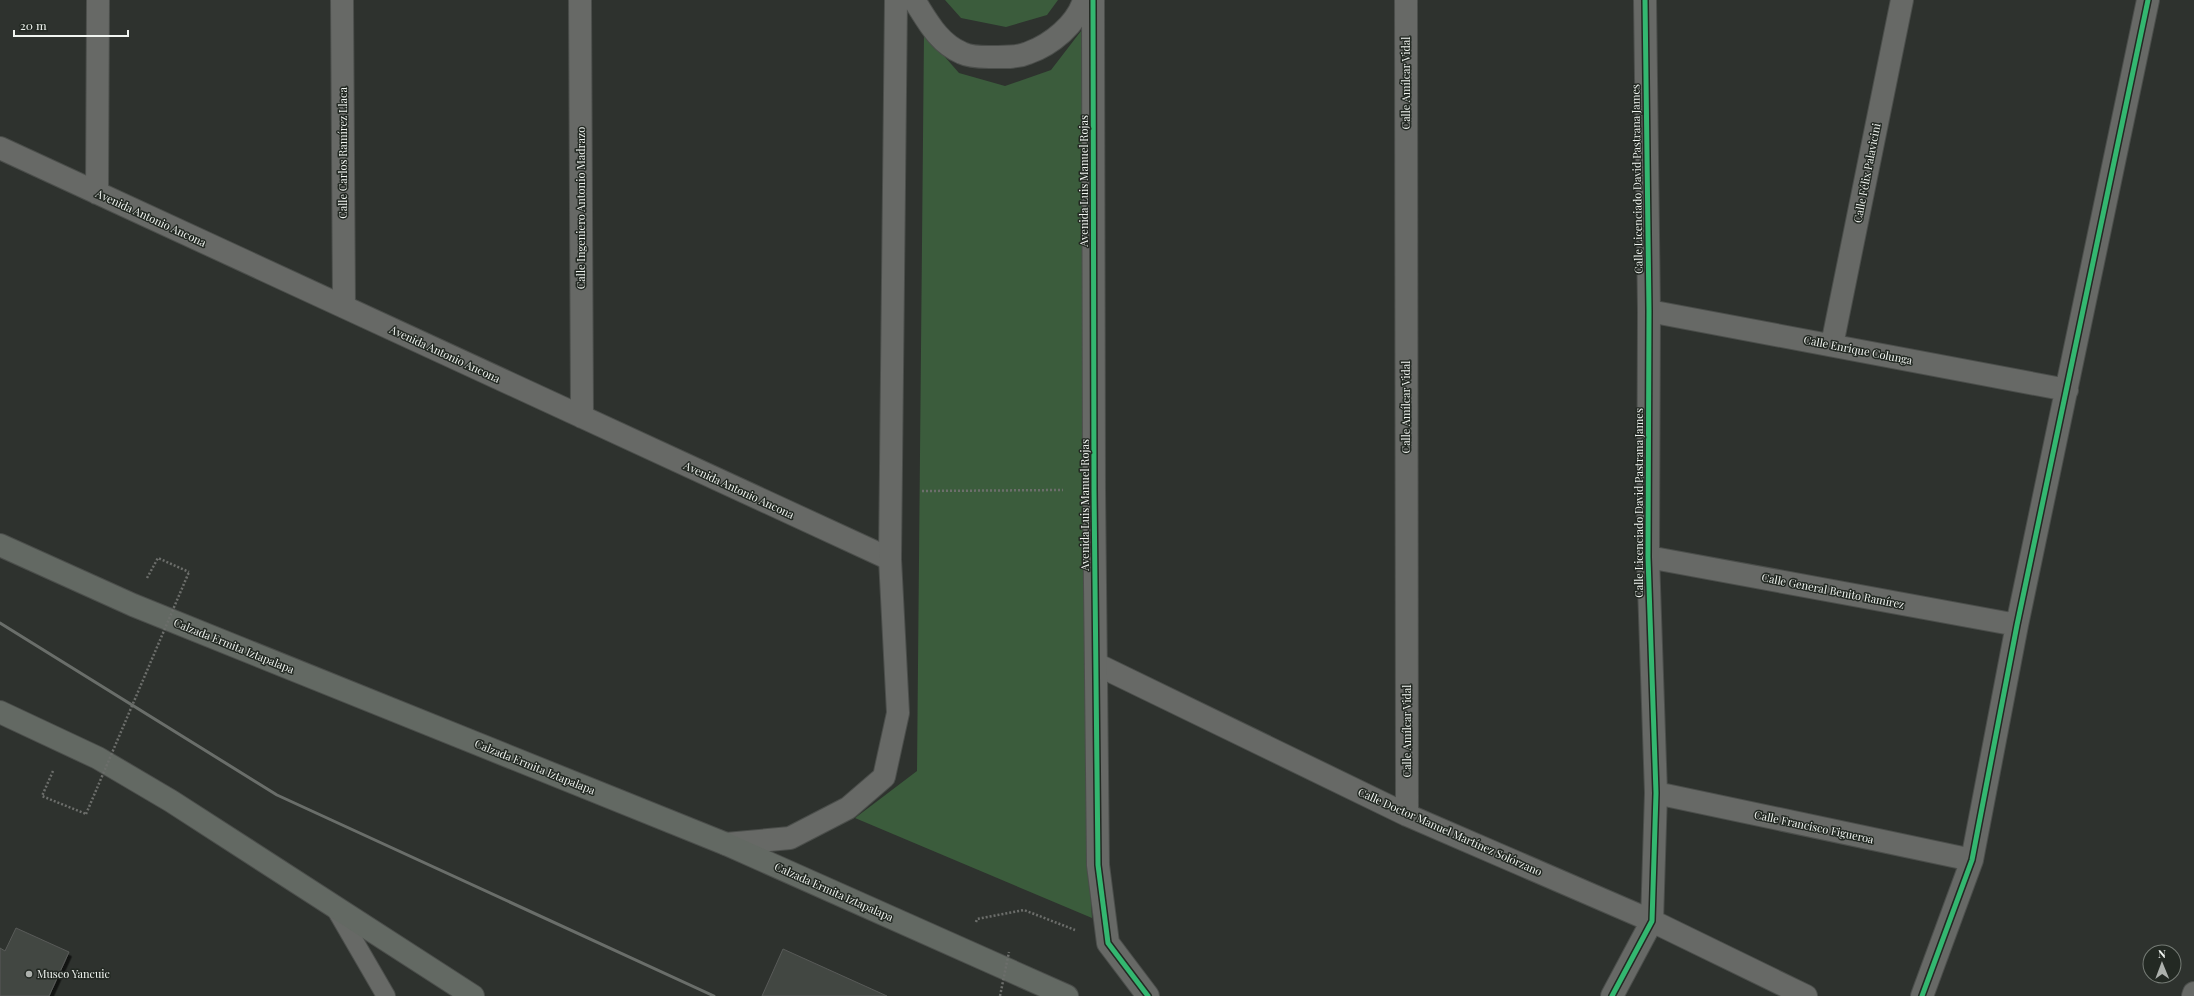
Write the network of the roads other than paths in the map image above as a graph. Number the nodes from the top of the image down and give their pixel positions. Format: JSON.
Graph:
{"nodes":[{"id":1,"x":98,"y":0,"type":"edge"},
{"id":2,"x":342,"y":0,"type":"edge"},
{"id":3,"x":580,"y":0,"type":"edge"},
{"id":4,"x":896,"y":0,"type":"edge"},
{"id":5,"x":914,"y":0,"type":"edge"},
{"id":6,"x":1084,"y":0,"type":"edge"},
{"id":7,"x":1094,"y":0,"type":"edge"},
{"id":8,"x":1406,"y":0,"type":"edge"},
{"id":9,"x":1645,"y":0,"type":"edge"},
{"id":10,"x":1902,"y":0,"type":"edge"},
{"id":11,"x":2148,"y":0,"type":"edge"},
{"id":12,"x":0,"y":148,"type":"edge"},
{"id":13,"x":97,"y":193,"type":"junction"},
{"id":14,"x":344,"y":307,"type":"junction"},
{"id":15,"x":1649,"y":311,"type":"junction"},
{"id":16,"x":1832,"y":345,"type":"junction"},
{"id":17,"x":2067,"y":390,"type":"junction"},
{"id":18,"x":582,"y":417,"type":"junction"},
{"id":19,"x":0,"y":545,"type":"edge"},
{"id":20,"x":1648,"y":557,"type":"junction"},
{"id":21,"x":890,"y":559,"type":"junction"},
{"id":22,"x":2017,"y":625,"type":"junction"},
{"id":23,"x":1096,"y":664,"type":"junction"},
{"id":24,"x":0,"y":712,"type":"edge"},
{"id":25,"x":1656,"y":793,"type":"junction"},
{"id":26,"x":1407,"y":815,"type":"junction"},
{"id":27,"x":726,"y":844,"type":"junction"},
{"id":28,"x":1972,"y":860,"type":"junction"},
{"id":29,"x":335,"y":908,"type":"junction"},
{"id":30,"x":1652,"y":921,"type":"junction"},
{"id":31,"x":386,"y":996,"type":"edge"},
{"id":32,"x":473,"y":996,"type":"edge"},
{"id":33,"x":1067,"y":996,"type":"edge"},
{"id":34,"x":1148,"y":996,"type":"edge"},
{"id":35,"x":1612,"y":996,"type":"edge"},
{"id":36,"x":1806,"y":996,"type":"edge"},
{"id":37,"x":1922,"y":996,"type":"edge"}],
"edges":[{"from":1,"to":13,"type":"street"},
{"from":2,"to":14,"type":"street","name":"Calle Carlos Ramírez Llaca"},
{"from":3,"to":18,"type":"street","name":"Calle Ingeniero Antonio Madrazo"},
{"from":4,"to":21,"type":"street"},
{"from":5,"to":6,"type":"street"},
{"from":7,"to":23,"type":"street","name":"Avenida Luis Manuel Rojas"},
{"from":8,"to":26,"type":"street","name":"Calle Amílcar Vidal"},
{"from":9,"to":15,"type":"street","name":"Calle Licenciado David Pastrana James"},
{"from":10,"to":16,"type":"street","name":"Calle Félix Palavicini"},
{"from":11,"to":17,"type":"street"},
{"from":12,"to":13,"type":"street","name":"Avenida Antonio Ancona"},
{"from":13,"to":14,"type":"street","name":"Avenida Antonio Ancona"},
{"from":14,"to":18,"type":"street","name":"Avenida Antonio Ancona"},
{"from":15,"to":16,"type":"street","name":"Calle Enrique Colunga"},
{"from":15,"to":20,"type":"street","name":"Calle Licenciado David Pastrana James"},
{"from":16,"to":17,"type":"street","name":"Calle Enrique Colunga"},
{"from":17,"to":22,"type":"street"},
{"from":18,"to":21,"type":"street","name":"Avenida Antonio Ancona"},
{"from":19,"to":27,"type":"main road","name":"Calzada Ermita Iztapalapa"},
{"from":20,"to":22,"type":"street","name":"Calle General Benito Ramírez"},
{"from":20,"to":25,"type":"street","name":"Calle Licenciado David Pastrana James"},
{"from":21,"to":27,"type":"street"},
{"from":22,"to":28,"type":"street"},
{"from":23,"to":26,"type":"street","name":"Calle Doctor Manuel Martínez Solórzano"},
{"from":23,"to":34,"type":"street","name":"Avenida Luis Manuel Rojas"},
{"from":24,"to":29,"type":"main road"},
{"from":25,"to":28,"type":"street","name":"Calle Francisco Figueroa"},
{"from":25,"to":30,"type":"street","name":"Calle Licenciado David Pastrana James"},
{"from":26,"to":30,"type":"street","name":"Calle Doctor Manuel Martínez Solórzano"},
{"from":27,"to":33,"type":"main road","name":"Calzada Ermita Iztapalapa"},
{"from":28,"to":37,"type":"street"},
{"from":29,"to":31,"type":"lane"},
{"from":29,"to":32,"type":"main road"},
{"from":30,"to":35,"type":"street","name":"Calle Licenciado David Pastrana James"},
{"from":30,"to":36,"type":"street","name":"Calle Doctor Manuel Martínez Solórzano"}]}
